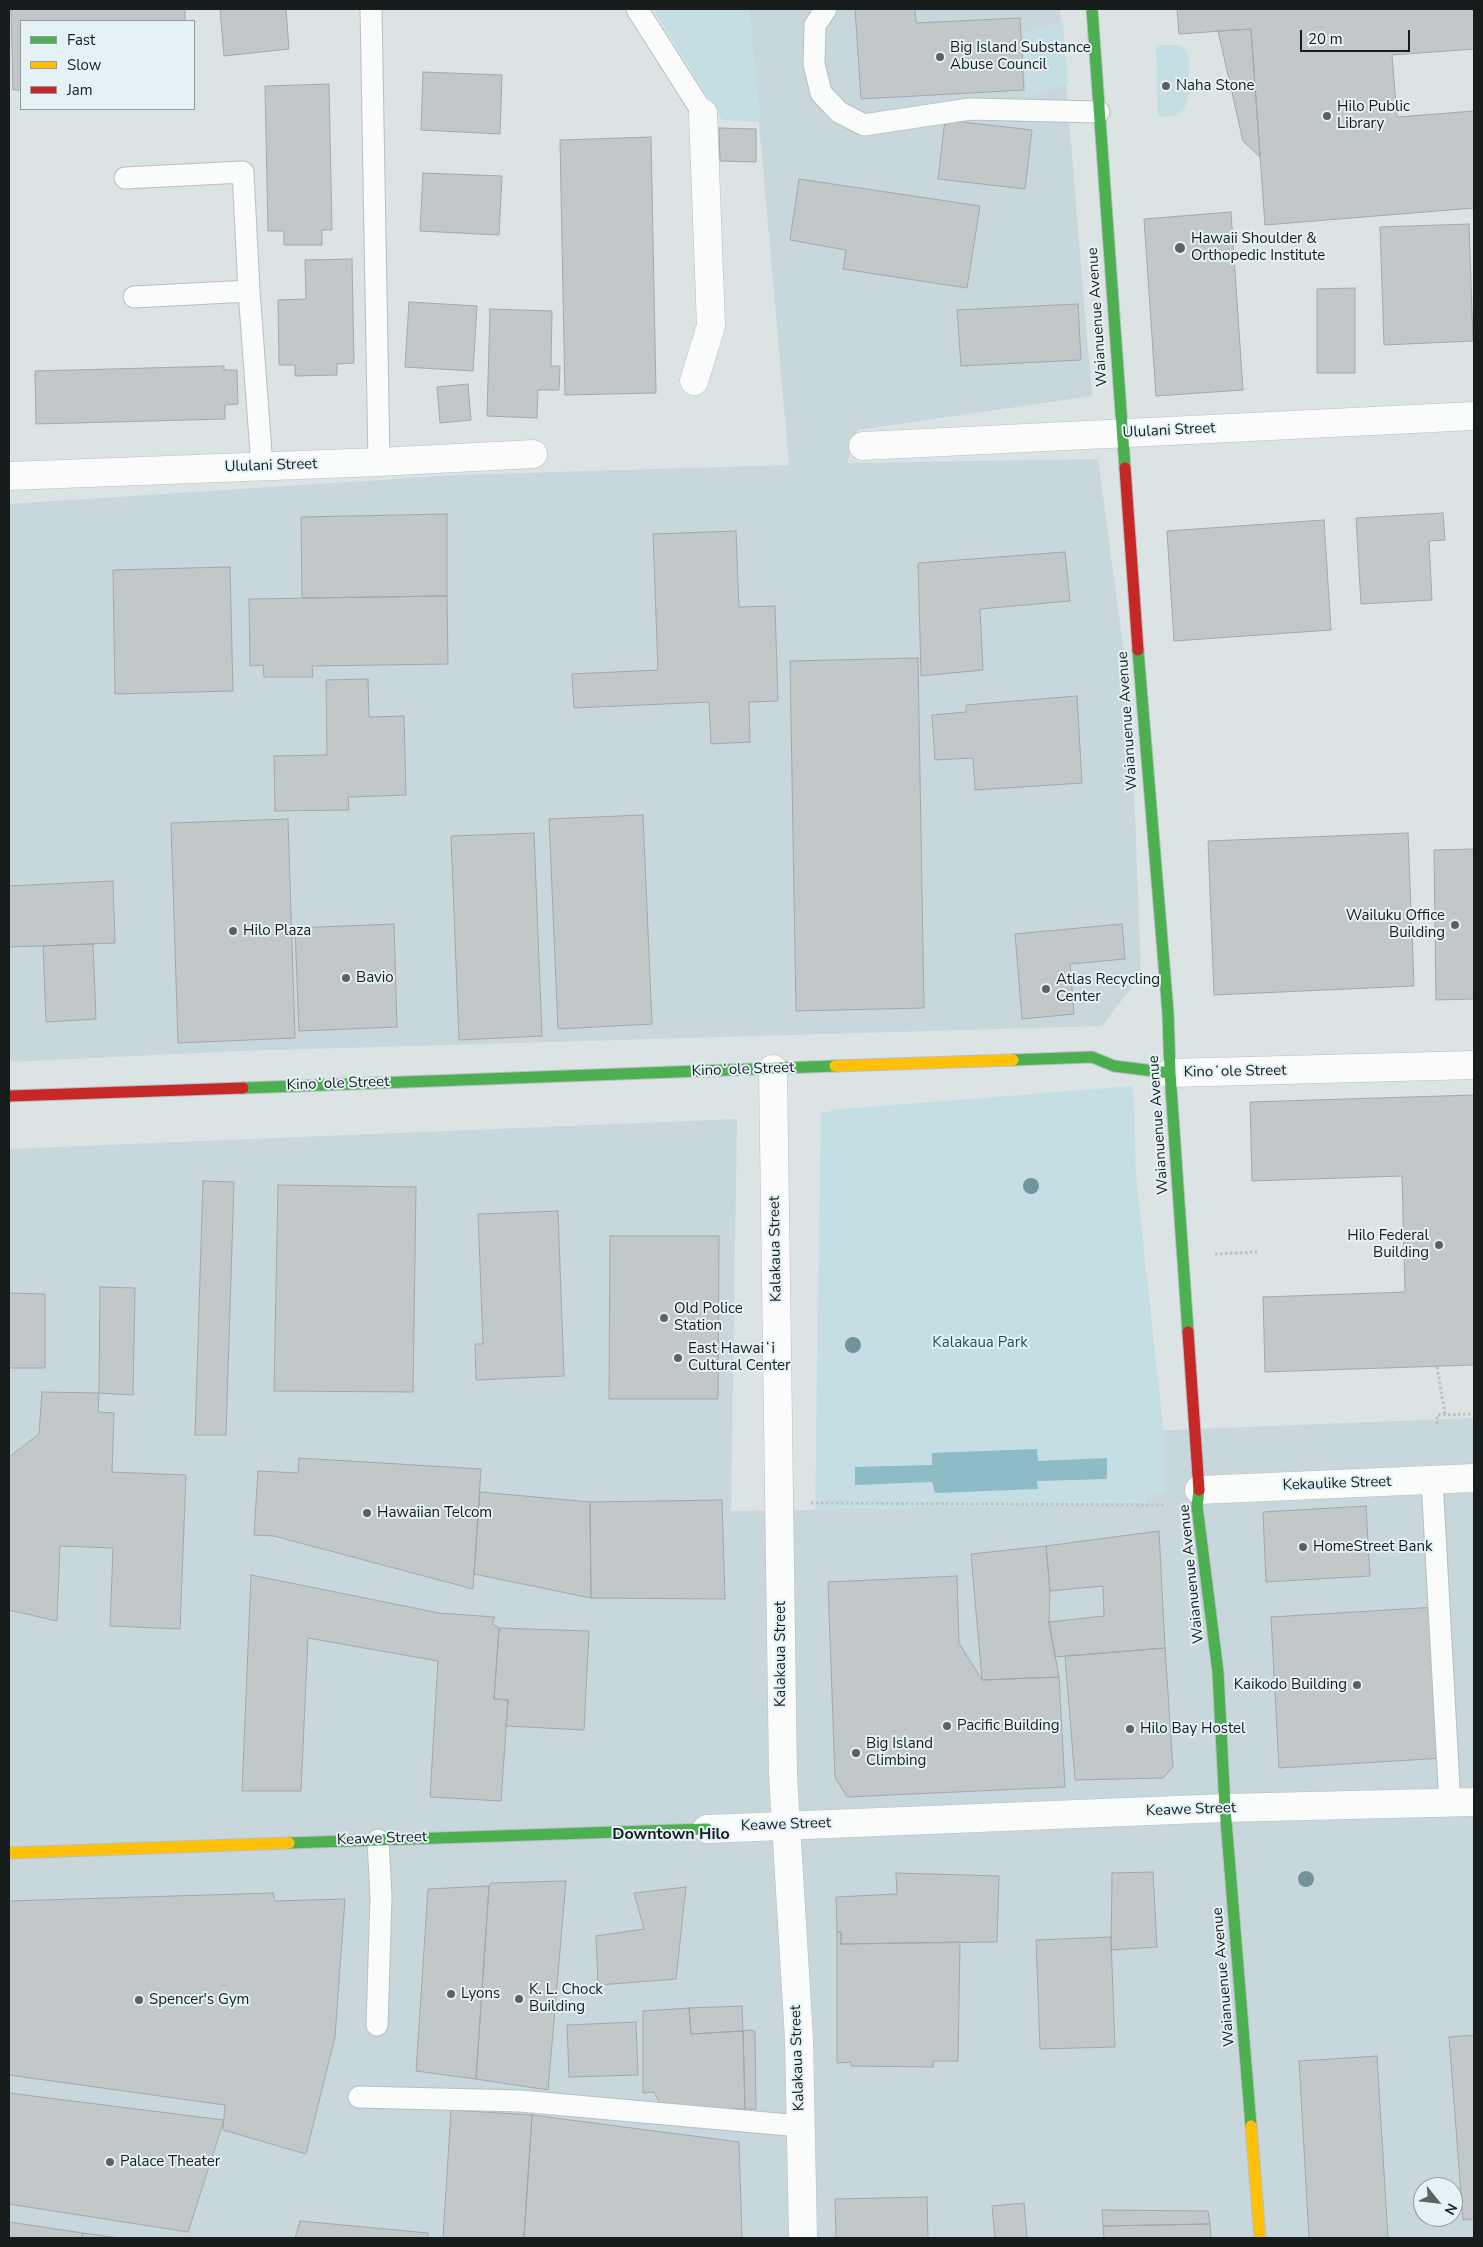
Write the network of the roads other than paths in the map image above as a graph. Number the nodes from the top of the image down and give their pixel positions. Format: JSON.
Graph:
{"nodes":[{"id":1,"x":371,"y":9,"type":"edge"},
{"id":2,"x":637,"y":9,"type":"edge"},
{"id":3,"x":826,"y":9,"type":"edge"},
{"id":4,"x":1092,"y":9,"type":"edge"},
{"id":5,"x":1099,"y":112,"type":"junction"},
{"id":6,"x":703,"y":113,"type":"joint"},
{"id":7,"x":125,"y":178,"type":"dead end"},
{"id":8,"x":249,"y":291,"type":"junction"},
{"id":9,"x":134,"y":297,"type":"dead end"},
{"id":10,"x":694,"y":381,"type":"dead end"},
{"id":11,"x":1474,"y":416,"type":"edge"},
{"id":12,"x":1121,"y":434,"type":"junction"},
{"id":13,"x":863,"y":446,"type":"dead end"},
{"id":14,"x":533,"y":454,"type":"dead end"},
{"id":15,"x":380,"y":462,"type":"junction"},
{"id":16,"x":262,"y":466,"type":"junction"},
{"id":17,"x":9,"y":476,"type":"edge"},
{"id":18,"x":1474,"y":1065,"type":"edge"},
{"id":19,"x":773,"y":1069,"type":"junction"},
{"id":20,"x":1170,"y":1073,"type":"junction"},
{"id":21,"x":9,"y":1096,"type":"edge"},
{"id":22,"x":1474,"y":1478,"type":"edge"},
{"id":23,"x":1432,"y":1480,"type":"junction"},
{"id":24,"x":1198,"y":1498,"type":"junction"},
{"id":25,"x":1462,"y":1803,"type":"edge"},
{"id":26,"x":1225,"y":1808,"type":"junction"},
{"id":27,"x":785,"y":1825,"type":"junction"},
{"id":28,"x":707,"y":1828,"type":"joint"},
{"id":29,"x":378,"y":1840,"type":"junction"},
{"id":30,"x":9,"y":1853,"type":"edge"},
{"id":31,"x":377,"y":2025,"type":"dead end"},
{"id":32,"x":359,"y":2097,"type":"dead end"},
{"id":33,"x":800,"y":2126,"type":"junction"},
{"id":34,"x":803,"y":2238,"type":"edge"},
{"id":35,"x":1260,"y":2238,"type":"edge"}],
"edges":[{"from":1,"to":15,"type":"lane"},
{"from":2,"to":6,"type":"lane"},
{"from":3,"to":5,"type":"lane"},
{"from":4,"to":5,"type":"main road","name":"Waianuenue Avenue"},
{"from":5,"to":12,"type":"main road","name":"Waianuenue Avenue"},
{"from":6,"to":10,"type":"street"},
{"from":7,"to":8,"type":"lane"},
{"from":8,"to":9,"type":"lane"},
{"from":8,"to":16,"type":"lane"},
{"from":11,"to":12,"type":"street","name":"Ululani Street"},
{"from":12,"to":13,"type":"street","name":"Ululani Street"},
{"from":12,"to":20,"type":"main road","name":"Waianuenue Avenue"},
{"from":14,"to":15,"type":"street","name":"Ululani Street"},
{"from":15,"to":16,"type":"street","name":"Ululani Street"},
{"from":16,"to":17,"type":"street","name":"Ululani Street"},
{"from":18,"to":20,"type":"street","name":"Kinoʻole Street"},
{"from":19,"to":20,"type":"main road","name":"Kinoʻole Street"},
{"from":19,"to":21,"type":"main road","name":"Kinoʻole Street"},
{"from":19,"to":27,"type":"street","name":"Kalakaua Street"},
{"from":20,"to":24,"type":"main road","name":"Waianuenue Avenue"},
{"from":22,"to":23,"type":"street","name":"Kekaulike Street"},
{"from":23,"to":24,"type":"street","name":"Kekaulike Street"},
{"from":23,"to":25,"type":"lane"},
{"from":24,"to":26,"type":"main road","name":"Waianuenue Avenue"},
{"from":25,"to":26,"type":"street","name":"Keawe Street"},
{"from":26,"to":27,"type":"street","name":"Keawe Street"},
{"from":26,"to":35,"type":"main road","name":"Waianuenue Avenue"},
{"from":27,"to":28,"type":"street","name":"Keawe Street"},
{"from":27,"to":33,"type":"street","name":"Kalakaua Street"},
{"from":28,"to":29,"type":"main road","name":"Keawe Street"},
{"from":29,"to":30,"type":"main road","name":"Keawe Street"},
{"from":29,"to":31,"type":"lane"},
{"from":32,"to":33,"type":"lane"},
{"from":33,"to":34,"type":"street","name":"Kalakaua Street"}]}
